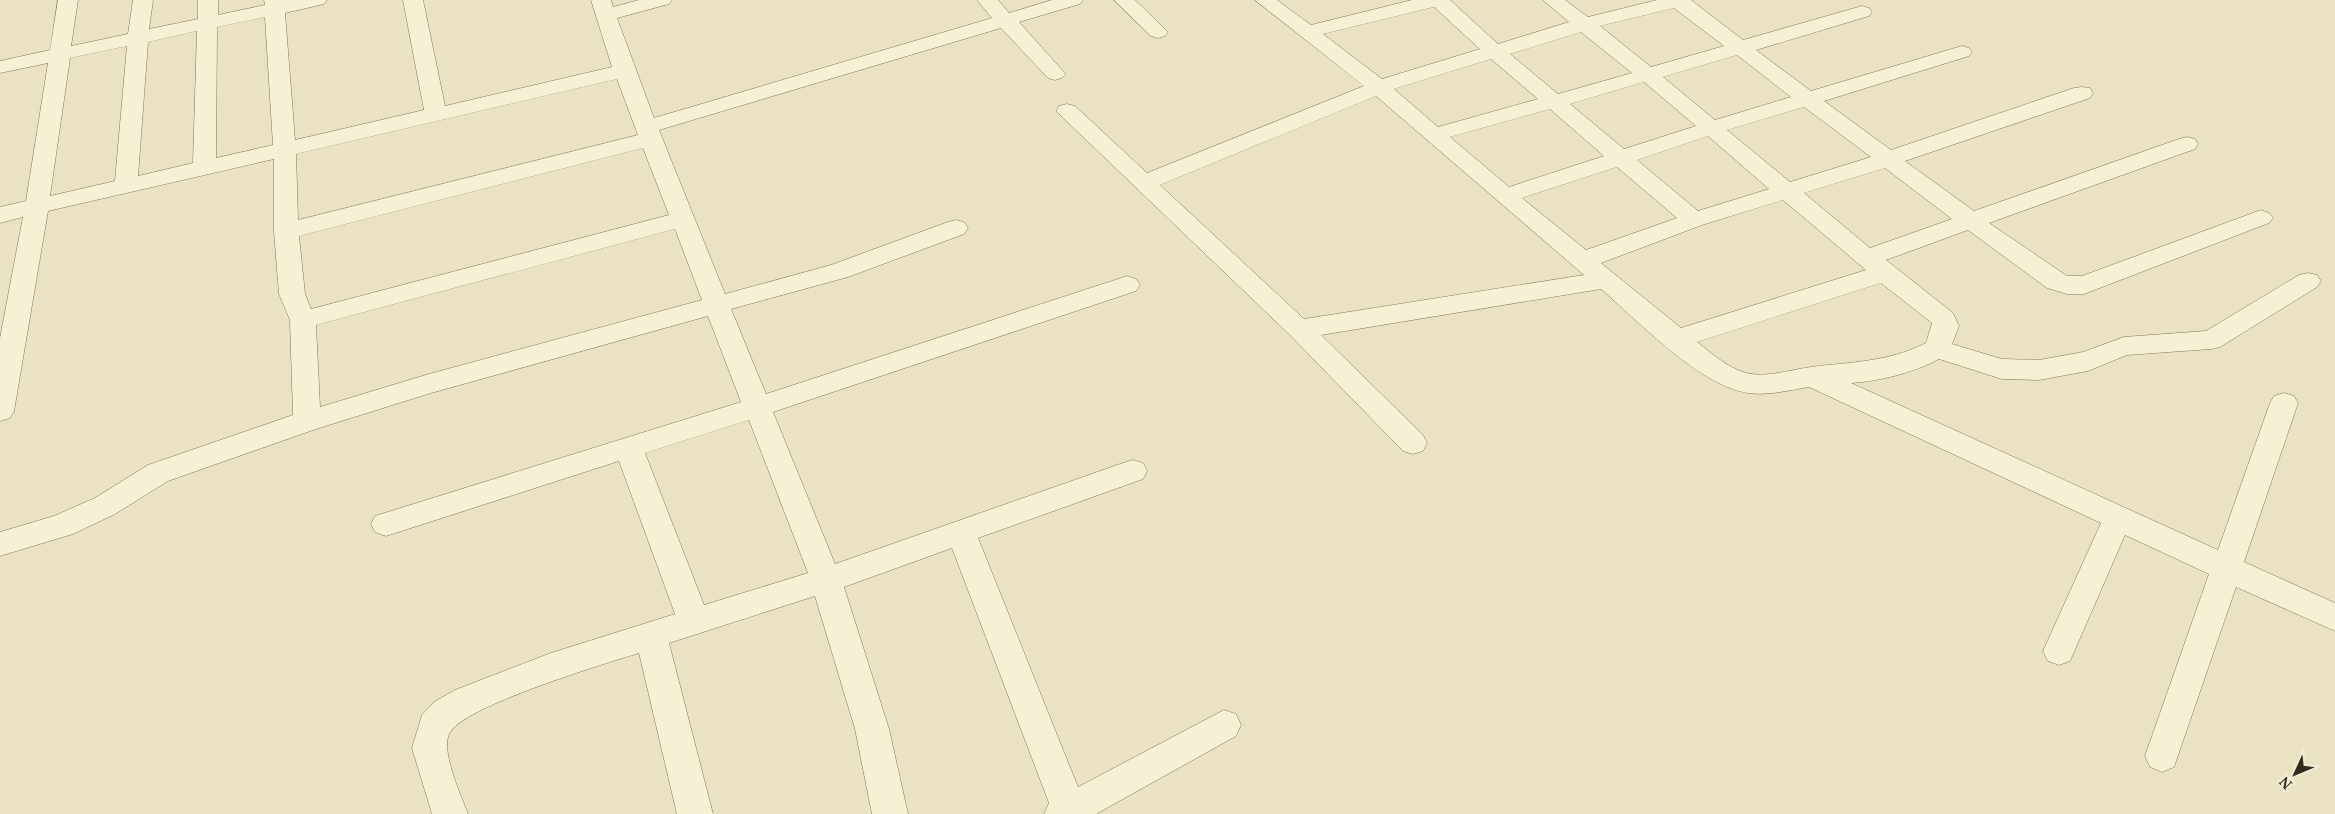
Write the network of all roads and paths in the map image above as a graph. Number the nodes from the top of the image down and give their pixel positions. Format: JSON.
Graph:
{"nodes":[{"id":1,"x":68,"y":0,"type":"edge"},
{"id":2,"x":143,"y":0,"type":"edge"},
{"id":3,"x":208,"y":0,"type":"edge"},
{"id":4,"x":317,"y":0,"type":"edge"},
{"id":5,"x":413,"y":0,"type":"edge"},
{"id":6,"x":662,"y":0,"type":"edge"},
{"id":7,"x":988,"y":0,"type":"edge"},
{"id":8,"x":1073,"y":0,"type":"edge"},
{"id":9,"x":1124,"y":0,"type":"edge"},
{"id":10,"x":1266,"y":0,"type":"edge"},
{"id":11,"x":1437,"y":0,"type":"edge"},
{"id":12,"x":1553,"y":0,"type":"edge"},
{"id":13,"x":1678,"y":0,"type":"edge"},
{"id":14,"x":275,"y":4,"type":"edge"},
{"id":15,"x":603,"y":7,"type":"edge"},
{"id":16,"x":1862,"y":12,"type":"dead end"},
{"id":17,"x":1006,"y":20,"type":"junction"},
{"id":18,"x":207,"y":23,"type":"junction"},
{"id":19,"x":1585,"y":24,"type":"junction"},
{"id":20,"x":1158,"y":32,"type":"dead end"},
{"id":21,"x":1308,"y":32,"type":"junction"},
{"id":22,"x":138,"y":38,"type":"junction"},
{"id":23,"x":1739,"y":48,"type":"junction"},
{"id":24,"x":1494,"y":51,"type":"junction"},
{"id":25,"x":1962,"y":52,"type":"dead end"},
{"id":26,"x":60,"y":54,"type":"junction"},
{"id":27,"x":0,"y":67,"type":"edge"},
{"id":28,"x":624,"y":71,"type":"junction"},
{"id":29,"x":1055,"y":74,"type":"dead end"},
{"id":30,"x":1646,"y":74,"type":"junction"},
{"id":31,"x":1379,"y":87,"type":"junction"},
{"id":32,"x":2082,"y":93,"type":"dead end"},
{"id":33,"x":1808,"y":100,"type":"junction"},
{"id":34,"x":1556,"y":102,"type":"junction"},
{"id":35,"x":1067,"y":112,"type":"dead end"},
{"id":36,"x":436,"y":115,"type":"junction"},
{"id":37,"x":1711,"y":128,"type":"junction"},
{"id":38,"x":648,"y":133,"type":"junction"},
{"id":39,"x":1433,"y":136,"type":"junction"},
{"id":40,"x":2187,"y":144,"type":"dead end"},
{"id":41,"x":285,"y":150,"type":"junction"},
{"id":42,"x":1622,"y":158,"type":"junction"},
{"id":43,"x":1888,"y":160,"type":"junction"},
{"id":44,"x":204,"y":168,"type":"junction"},
{"id":45,"x":1144,"y":183,"type":"junction"},
{"id":46,"x":126,"y":185,"type":"junction"},
{"id":47,"x":1786,"y":190,"type":"junction"},
{"id":48,"x":1505,"y":196,"type":"junction"},
{"id":49,"x":37,"y":206,"type":"junction"},
{"id":50,"x":0,"y":215,"type":"edge"},
{"id":51,"x":2261,"y":218,"type":"dead end"},
{"id":52,"x":682,"y":219,"type":"junction"},
{"id":53,"x":1694,"y":220,"type":"junction"},
{"id":54,"x":1972,"y":222,"type":"junction"},
{"id":55,"x":956,"y":228,"type":"dead end"},
{"id":56,"x":286,"y":232,"type":"junction"},
{"id":57,"x":1583,"y":260,"type":"junction"},
{"id":58,"x":1875,"y":266,"type":"junction"},
{"id":59,"x":1607,"y":280,"type":"junction"},
{"id":60,"x":2308,"y":281,"type":"dead end"},
{"id":61,"x":1127,"y":285,"type":"dead end"},
{"id":62,"x":715,"y":305,"type":"junction"},
{"id":63,"x":302,"y":320,"type":"junction"},
{"id":64,"x":1299,"y":329,"type":"junction"},
{"id":65,"x":1677,"y":339,"type":"junction"},
{"id":66,"x":1937,"y":348,"type":"junction"},
{"id":67,"x":1812,"y":377,"type":"junction"},
{"id":68,"x":2284,"y":403,"type":"dead end"},
{"id":69,"x":756,"y":406,"type":"junction"},
{"id":70,"x":0,"y":411,"type":"edge"},
{"id":71,"x":307,"y":421,"type":"junction"},
{"id":72,"x":1413,"y":443,"type":"dead end"},
{"id":73,"x":628,"y":447,"type":"junction"},
{"id":74,"x":1133,"y":471,"type":"dead end"},
{"id":75,"x":2118,"y":518,"type":"junction"},
{"id":76,"x":386,"y":524,"type":"dead end"},
{"id":77,"x":962,"y":532,"type":"junction"},
{"id":78,"x":0,"y":544,"type":"edge"},
{"id":79,"x":2226,"y":568,"type":"junction"},
{"id":80,"x":826,"y":580,"type":"junction"},
{"id":81,"x":2335,"y":618,"type":"edge"},
{"id":82,"x":694,"y":621,"type":"junction"},
{"id":83,"x":651,"y":635,"type":"junction"},
{"id":84,"x":2059,"y":651,"type":"dead end"},
{"id":85,"x":1224,"y":725,"type":"dead end"},
{"id":86,"x":2162,"y":756,"type":"dead end"},
{"id":87,"x":1067,"y":813,"type":"edge"},
{"id":88,"x":450,"y":814,"type":"edge"},
{"id":89,"x":695,"y":814,"type":"edge"},
{"id":90,"x":890,"y":814,"type":"edge"}],
"edges":[{"from":1,"to":26,"type":"street"},
{"from":2,"to":22,"type":"street"},
{"from":3,"to":18,"type":"street"},
{"from":4,"to":14,"type":"street"},
{"from":5,"to":36,"type":"street"},
{"from":6,"to":15,"type":"street"},
{"from":7,"to":17,"type":"street"},
{"from":8,"to":17,"type":"street"},
{"from":9,"to":20,"type":"street"},
{"from":10,"to":21,"type":"street"},
{"from":11,"to":21,"type":"street"},
{"from":11,"to":24,"type":"street"},
{"from":12,"to":19,"type":"street"},
{"from":13,"to":19,"type":"street"},
{"from":13,"to":23,"type":"street"},
{"from":14,"to":18,"type":"street"},
{"from":14,"to":41,"type":"street"},
{"from":15,"to":28,"type":"street"},
{"from":16,"to":23,"type":"street"},
{"from":17,"to":29,"type":"street"},
{"from":17,"to":38,"type":"street"},
{"from":18,"to":22,"type":"street"},
{"from":18,"to":44,"type":"street"},
{"from":19,"to":24,"type":"street"},
{"from":19,"to":30,"type":"street"},
{"from":21,"to":31,"type":"street"},
{"from":22,"to":26,"type":"street"},
{"from":22,"to":46,"type":"street"},
{"from":23,"to":30,"type":"street"},
{"from":23,"to":33,"type":"street"},
{"from":24,"to":31,"type":"street"},
{"from":24,"to":34,"type":"street"},
{"from":25,"to":33,"type":"street"},
{"from":26,"to":27,"type":"street"},
{"from":26,"to":49,"type":"street"},
{"from":28,"to":36,"type":"street"},
{"from":28,"to":38,"type":"street"},
{"from":30,"to":34,"type":"street"},
{"from":30,"to":37,"type":"street"},
{"from":31,"to":39,"type":"street"},
{"from":31,"to":45,"type":"street"},
{"from":32,"to":43,"type":"street"},
{"from":33,"to":37,"type":"street"},
{"from":33,"to":43,"type":"street"},
{"from":34,"to":39,"type":"street"},
{"from":34,"to":42,"type":"street"},
{"from":35,"to":45,"type":"street"},
{"from":36,"to":41,"type":"street"},
{"from":37,"to":42,"type":"street"},
{"from":37,"to":47,"type":"street"},
{"from":38,"to":52,"type":"street"},
{"from":38,"to":56,"type":"street"},
{"from":39,"to":48,"type":"street"},
{"from":40,"to":54,"type":"street"},
{"from":41,"to":44,"type":"street"},
{"from":41,"to":56,"type":"street"},
{"from":42,"to":48,"type":"street"},
{"from":42,"to":53,"type":"street"},
{"from":43,"to":47,"type":"street"},
{"from":43,"to":54,"type":"street"},
{"from":44,"to":46,"type":"street"},
{"from":45,"to":64,"type":"street"},
{"from":46,"to":49,"type":"street"},
{"from":47,"to":53,"type":"street"},
{"from":47,"to":58,"type":"street"},
{"from":48,"to":57,"type":"street"},
{"from":49,"to":50,"type":"street"},
{"from":49,"to":70,"type":"street"},
{"from":51,"to":54,"type":"street"},
{"from":52,"to":62,"type":"street"},
{"from":52,"to":63,"type":"street"},
{"from":53,"to":57,"type":"street"},
{"from":54,"to":58,"type":"street"},
{"from":55,"to":62,"type":"street"},
{"from":56,"to":63,"type":"street"},
{"from":57,"to":59,"type":"street"},
{"from":58,"to":65,"type":"street"},
{"from":58,"to":66,"type":"street"},
{"from":59,"to":64,"type":"street"},
{"from":59,"to":65,"type":"street"},
{"from":60,"to":66,"type":"street"},
{"from":61,"to":69,"type":"street"},
{"from":62,"to":69,"type":"street"},
{"from":62,"to":71,"type":"street"},
{"from":63,"to":71,"type":"street"},
{"from":64,"to":72,"type":"street"},
{"from":65,"to":67,"type":"street"},
{"from":66,"to":67,"type":"street"},
{"from":67,"to":75,"type":"street"},
{"from":68,"to":79,"type":"street"},
{"from":69,"to":73,"type":"street"},
{"from":69,"to":80,"type":"street"},
{"from":71,"to":78,"type":"street"},
{"from":73,"to":76,"type":"street"},
{"from":73,"to":82,"type":"street"},
{"from":74,"to":77,"type":"street"},
{"from":75,"to":79,"type":"street"},
{"from":75,"to":84,"type":"street"},
{"from":77,"to":80,"type":"street"},
{"from":77,"to":87,"type":"street"},
{"from":79,"to":81,"type":"street"},
{"from":79,"to":86,"type":"street"},
{"from":80,"to":82,"type":"street"},
{"from":80,"to":90,"type":"street"},
{"from":82,"to":83,"type":"street"},
{"from":83,"to":88,"type":"street"},
{"from":83,"to":89,"type":"street"},
{"from":85,"to":87,"type":"street"}]}
